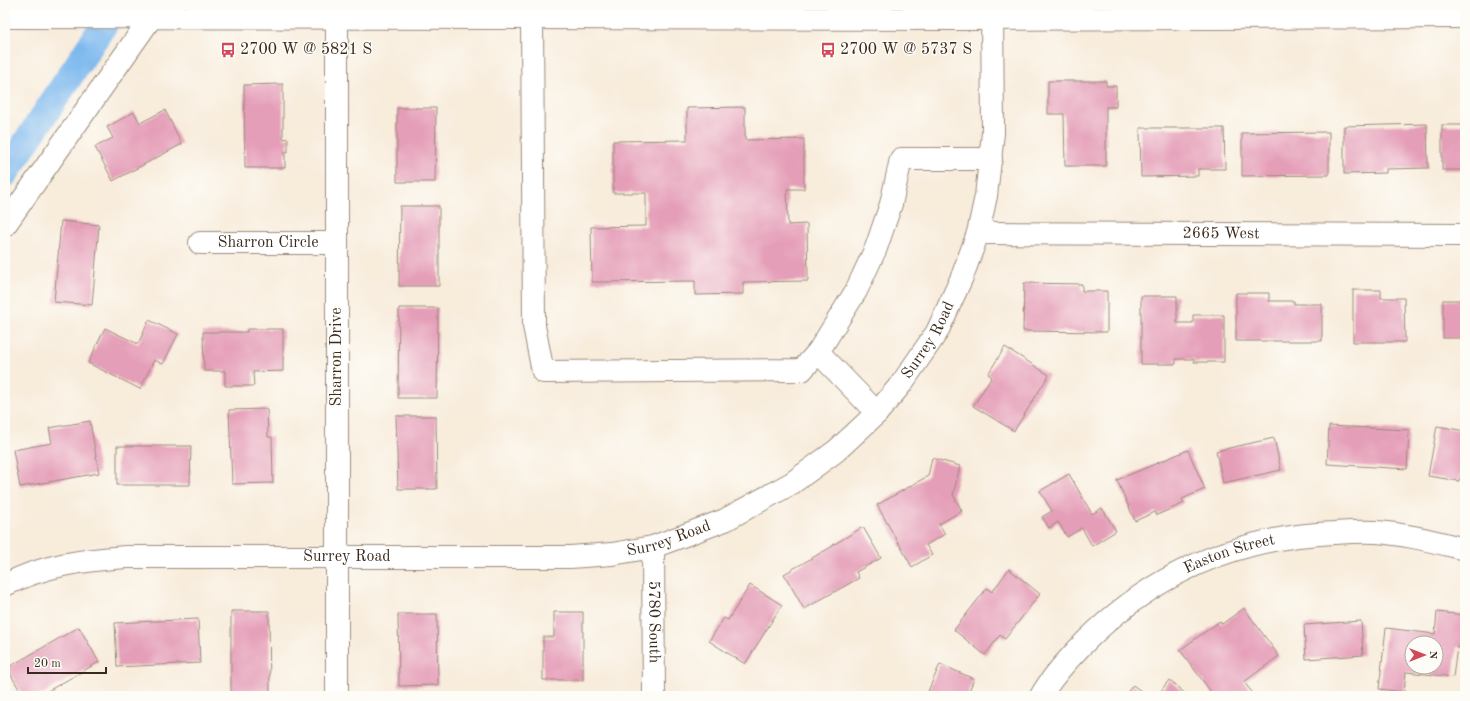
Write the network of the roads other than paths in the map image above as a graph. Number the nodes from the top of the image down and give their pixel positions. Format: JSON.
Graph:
{"nodes":[{"id":1,"x":156,"y":11,"type":"edge"},
{"id":2,"x":992,"y":12,"type":"edge"},
{"id":3,"x":5,"y":17,"type":"edge"},
{"id":4,"x":1465,"y":17,"type":"edge"},
{"id":5,"x":337,"y":19,"type":"junction"},
{"id":6,"x":532,"y":19,"type":"junction"},
{"id":7,"x":991,"y":159,"type":"junction"},
{"id":8,"x":5,"y":226,"type":"edge"},
{"id":9,"x":978,"y":233,"type":"junction"},
{"id":10,"x":1465,"y":235,"type":"edge"},
{"id":11,"x":200,"y":243,"type":"dead end"},
{"id":12,"x":337,"y":243,"type":"junction"},
{"id":13,"x":818,"y":352,"type":"junction"},
{"id":14,"x":877,"y":413,"type":"junction"},
{"id":15,"x":653,"y":547,"type":"junction"},
{"id":16,"x":1465,"y":549,"type":"edge"},
{"id":17,"x":337,"y":558,"type":"junction"},
{"id":18,"x":5,"y":585,"type":"edge"},
{"id":19,"x":337,"y":696,"type":"edge"},
{"id":20,"x":654,"y":696,"type":"edge"},
{"id":21,"x":1041,"y":696,"type":"edge"}],
"edges":[{"from":1,"to":3,"type":"street"},
{"from":1,"to":5,"type":"street"},
{"from":1,"to":8,"type":"street"},
{"from":2,"to":4,"type":"street"},
{"from":2,"to":6,"type":"street"},
{"from":2,"to":7,"type":"street","name":"Surrey Road"},
{"from":5,"to":6,"type":"street"},
{"from":5,"to":12,"type":"street","name":"Sharron Drive"},
{"from":6,"to":13,"type":"street"},
{"from":7,"to":9,"type":"street","name":"Surrey Road"},
{"from":7,"to":13,"type":"street"},
{"from":9,"to":10,"type":"street","name":"2665 West"},
{"from":9,"to":14,"type":"street","name":"Surrey Road"},
{"from":11,"to":12,"type":"street","name":"Sharron Circle"},
{"from":12,"to":17,"type":"street","name":"Sharron Drive"},
{"from":13,"to":14,"type":"street"},
{"from":14,"to":15,"type":"street","name":"Surrey Road"},
{"from":15,"to":17,"type":"street","name":"Surrey Road"},
{"from":15,"to":20,"type":"street","name":"5780 South"},
{"from":16,"to":21,"type":"street","name":"Easton Street"},
{"from":17,"to":18,"type":"street","name":"Surrey Road"},
{"from":17,"to":19,"type":"street","name":"Sharron Drive"}]}
